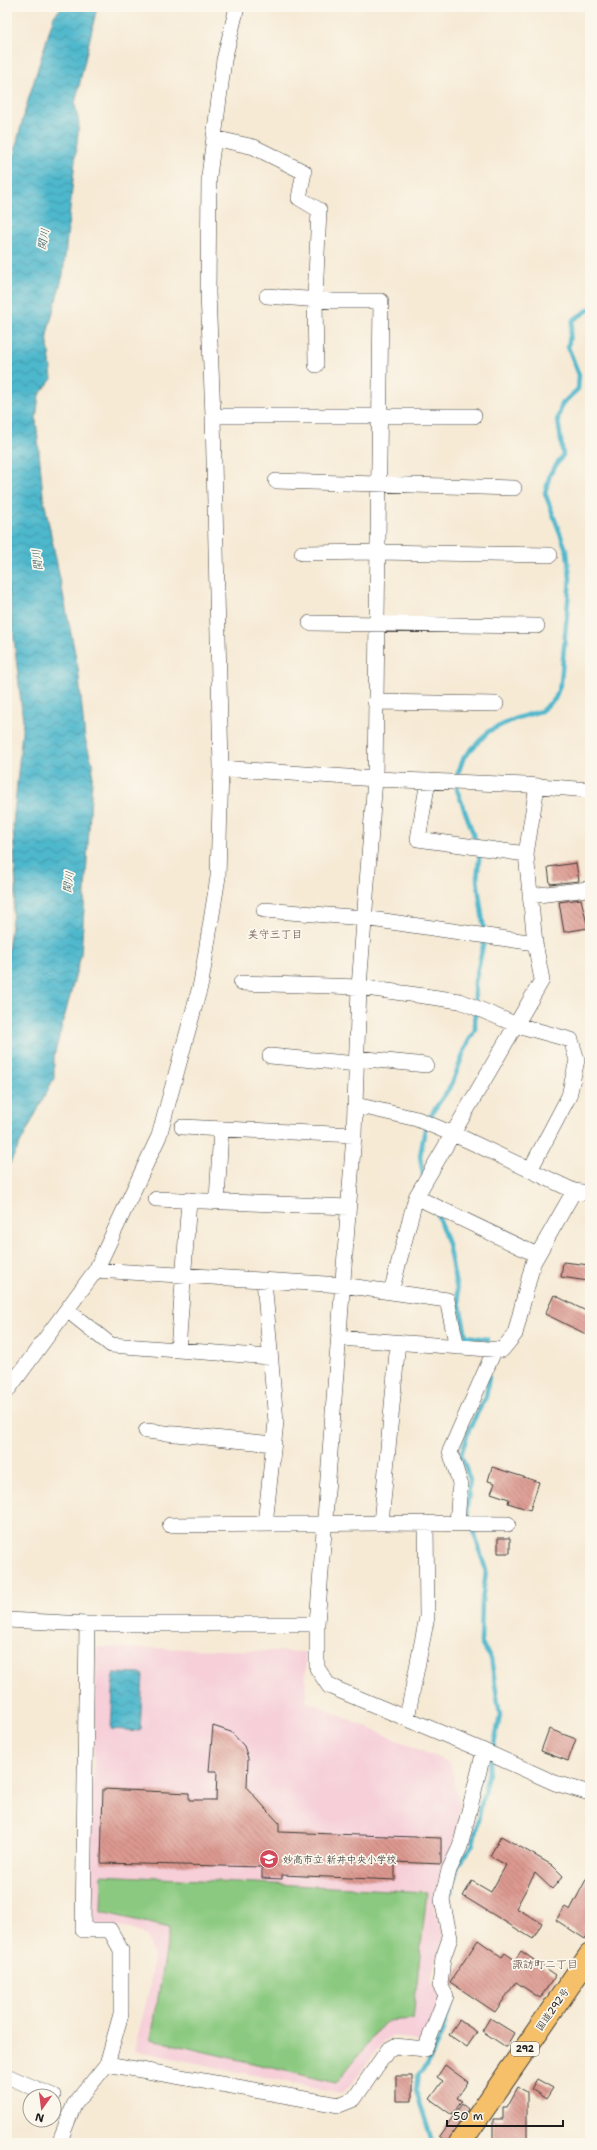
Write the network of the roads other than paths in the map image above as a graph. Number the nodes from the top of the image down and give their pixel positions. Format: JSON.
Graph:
{"nodes":[{"id":1,"x":237,"y":7,"type":"edge"},
{"id":2,"x":214,"y":138,"type":"junction"},
{"id":3,"x":266,"y":296,"type":"dead end"},
{"id":4,"x":315,"y":299,"type":"junction"},
{"id":5,"x":316,"y":365,"type":"dead end"},
{"id":6,"x":379,"y":415,"type":"junction"},
{"id":7,"x":213,"y":416,"type":"junction"},
{"id":8,"x":474,"y":416,"type":"dead end"},
{"id":9,"x":276,"y":481,"type":"dead end"},
{"id":10,"x":379,"y":483,"type":"junction"},
{"id":11,"x":514,"y":488,"type":"dead end"},
{"id":12,"x":378,"y":552,"type":"junction"},
{"id":13,"x":302,"y":553,"type":"dead end"},
{"id":14,"x":550,"y":555,"type":"dead end"},
{"id":15,"x":310,"y":623,"type":"dead end"},
{"id":16,"x":376,"y":624,"type":"junction"},
{"id":17,"x":537,"y":626,"type":"dead end"},
{"id":18,"x":375,"y":702,"type":"junction"},
{"id":19,"x":496,"y":704,"type":"dead end"},
{"id":20,"x":222,"y":768,"type":"junction"},
{"id":21,"x":375,"y":779,"type":"junction"},
{"id":22,"x":428,"y":781,"type":"junction"},
{"id":23,"x":537,"y":786,"type":"junction"},
{"id":24,"x":590,"y":790,"type":"edge"},
{"id":25,"x":526,"y":854,"type":"junction"},
{"id":26,"x":588,"y":889,"type":"dead end"},
{"id":27,"x":530,"y":896,"type":"junction"},
{"id":28,"x":264,"y":910,"type":"dead end"},
{"id":29,"x":364,"y":918,"type":"junction"},
{"id":30,"x":535,"y":943,"type":"junction"},
{"id":31,"x":241,"y":982,"type":"dead end"},
{"id":32,"x":359,"y":988,"type":"junction"},
{"id":33,"x":517,"y":1025,"type":"junction"},
{"id":34,"x":270,"y":1056,"type":"dead end"},
{"id":35,"x":357,"y":1061,"type":"junction"},
{"id":36,"x":426,"y":1065,"type":"dead end"},
{"id":37,"x":356,"y":1105,"type":"junction"},
{"id":38,"x":182,"y":1127,"type":"dead end"},
{"id":39,"x":221,"y":1129,"type":"junction"},
{"id":40,"x":452,"y":1134,"type":"junction"},
{"id":41,"x":354,"y":1135,"type":"junction"},
{"id":42,"x":530,"y":1170,"type":"junction"},
{"id":43,"x":574,"y":1192,"type":"junction"},
{"id":44,"x":590,"y":1193,"type":"edge"},
{"id":45,"x":416,"y":1197,"type":"junction"},
{"id":46,"x":156,"y":1199,"type":"dead end"},
{"id":47,"x":189,"y":1200,"type":"junction"},
{"id":48,"x":217,"y":1202,"type":"junction"},
{"id":49,"x":348,"y":1207,"type":"junction"},
{"id":50,"x":537,"y":1255,"type":"junction"},
{"id":51,"x":96,"y":1270,"type":"junction"},
{"id":52,"x":182,"y":1275,"type":"junction"},
{"id":53,"x":264,"y":1280,"type":"junction"},
{"id":54,"x":342,"y":1285,"type":"junction"},
{"id":55,"x":391,"y":1292,"type":"junction"},
{"id":56,"x":67,"y":1310,"type":"junction"},
{"id":57,"x":339,"y":1338,"type":"junction"},
{"id":58,"x":398,"y":1342,"type":"junction"},
{"id":59,"x":457,"y":1347,"type":"junction"},
{"id":60,"x":495,"y":1349,"type":"junction"},
{"id":61,"x":178,"y":1350,"type":"junction"},
{"id":62,"x":270,"y":1357,"type":"junction"},
{"id":63,"x":7,"y":1391,"type":"edge"},
{"id":64,"x":146,"y":1431,"type":"dead end"},
{"id":65,"x":273,"y":1444,"type":"junction"},
{"id":66,"x":381,"y":1523,"type":"junction"},
{"id":67,"x":426,"y":1523,"type":"junction"},
{"id":68,"x":265,"y":1524,"type":"junction"},
{"id":69,"x":325,"y":1524,"type":"junction"},
{"id":70,"x":457,"y":1524,"type":"junction"},
{"id":71,"x":508,"y":1524,"type":"dead end"},
{"id":72,"x":170,"y":1525,"type":"dead end"},
{"id":73,"x":7,"y":1620,"type":"edge"},
{"id":74,"x":88,"y":1624,"type":"junction"},
{"id":75,"x":317,"y":1624,"type":"junction"},
{"id":76,"x":407,"y":1718,"type":"junction"},
{"id":77,"x":484,"y":1751,"type":"junction"},
{"id":78,"x":590,"y":1793,"type":"edge"},
{"id":79,"x":590,"y":1955,"type":"edge"},
{"id":80,"x":107,"y":2064,"type":"junction"},
{"id":81,"x":7,"y":2076,"type":"edge"},
{"id":82,"x":35,"y":2088,"type":"edge"},
{"id":83,"x":62,"y":2100,"type":"edge"},
{"id":84,"x":74,"y":2105,"type":"junction"},
{"id":85,"x":59,"y":2143,"type":"edge"},
{"id":86,"x":460,"y":2143,"type":"edge"}],
"edges":[{"from":1,"to":2,"type":"street"},
{"from":2,"to":4,"type":"street"},
{"from":2,"to":7,"type":"street"},
{"from":3,"to":4,"type":"street"},
{"from":4,"to":5,"type":"street"},
{"from":4,"to":6,"type":"street"},
{"from":6,"to":7,"type":"street"},
{"from":6,"to":8,"type":"street"},
{"from":6,"to":10,"type":"street"},
{"from":7,"to":20,"type":"street"},
{"from":9,"to":10,"type":"street"},
{"from":10,"to":11,"type":"street"},
{"from":10,"to":12,"type":"street"},
{"from":12,"to":13,"type":"street"},
{"from":12,"to":14,"type":"street"},
{"from":12,"to":16,"type":"street"},
{"from":15,"to":16,"type":"street"},
{"from":16,"to":17,"type":"street"},
{"from":16,"to":18,"type":"street"},
{"from":18,"to":19,"type":"street"},
{"from":18,"to":21,"type":"street"},
{"from":20,"to":21,"type":"street"},
{"from":20,"to":51,"type":"street"},
{"from":21,"to":22,"type":"street"},
{"from":21,"to":29,"type":"street"},
{"from":22,"to":23,"type":"street"},
{"from":22,"to":25,"type":"street"},
{"from":23,"to":24,"type":"street"},
{"from":23,"to":25,"type":"street"},
{"from":25,"to":27,"type":"street"},
{"from":26,"to":27,"type":"street"},
{"from":27,"to":30,"type":"street"},
{"from":28,"to":29,"type":"street"},
{"from":29,"to":30,"type":"street"},
{"from":29,"to":32,"type":"street"},
{"from":30,"to":33,"type":"street"},
{"from":31,"to":32,"type":"street"},
{"from":32,"to":33,"type":"street"},
{"from":32,"to":35,"type":"street"},
{"from":33,"to":40,"type":"street"},
{"from":33,"to":42,"type":"street"},
{"from":34,"to":35,"type":"street"},
{"from":35,"to":36,"type":"street"},
{"from":35,"to":37,"type":"street"},
{"from":37,"to":40,"type":"street"},
{"from":37,"to":41,"type":"street"},
{"from":38,"to":39,"type":"street"},
{"from":39,"to":41,"type":"street"},
{"from":39,"to":48,"type":"street"},
{"from":40,"to":42,"type":"street"},
{"from":40,"to":45,"type":"street"},
{"from":41,"to":49,"type":"street"},
{"from":42,"to":43,"type":"street"},
{"from":43,"to":44,"type":"street"},
{"from":43,"to":50,"type":"street"},
{"from":45,"to":50,"type":"street"},
{"from":45,"to":55,"type":"street"},
{"from":46,"to":47,"type":"street"},
{"from":47,"to":48,"type":"street"},
{"from":47,"to":52,"type":"street"},
{"from":48,"to":49,"type":"street"},
{"from":49,"to":54,"type":"street"},
{"from":50,"to":60,"type":"street"},
{"from":51,"to":52,"type":"street"},
{"from":51,"to":56,"type":"street"},
{"from":52,"to":53,"type":"street"},
{"from":52,"to":61,"type":"street"},
{"from":53,"to":54,"type":"street"},
{"from":53,"to":62,"type":"street"},
{"from":54,"to":55,"type":"street"},
{"from":54,"to":57,"type":"street"},
{"from":55,"to":59,"type":"street"},
{"from":56,"to":61,"type":"street"},
{"from":56,"to":63,"type":"street"},
{"from":57,"to":58,"type":"street"},
{"from":57,"to":69,"type":"street"},
{"from":58,"to":59,"type":"street"},
{"from":58,"to":66,"type":"street"},
{"from":59,"to":60,"type":"street"},
{"from":60,"to":70,"type":"street"},
{"from":61,"to":62,"type":"street"},
{"from":62,"to":65,"type":"street"},
{"from":64,"to":65,"type":"street"},
{"from":65,"to":68,"type":"street"},
{"from":66,"to":67,"type":"street"},
{"from":66,"to":69,"type":"street"},
{"from":67,"to":70,"type":"street"},
{"from":67,"to":76,"type":"street"},
{"from":68,"to":69,"type":"street"},
{"from":68,"to":72,"type":"street"},
{"from":69,"to":75,"type":"street"},
{"from":70,"to":71,"type":"street"},
{"from":73,"to":74,"type":"street"},
{"from":74,"to":75,"type":"street"},
{"from":74,"to":80,"type":"street"},
{"from":75,"to":76,"type":"street"},
{"from":76,"to":77,"type":"street"},
{"from":77,"to":78,"type":"street"},
{"from":77,"to":80,"type":"street"},
{"from":79,"to":86,"type":"highway","name":"国道292号","number":"292"},
{"from":80,"to":84,"type":"street"},
{"from":81,"to":82,"type":"street"},
{"from":83,"to":84,"type":"street"},
{"from":84,"to":85,"type":"street"}]}
